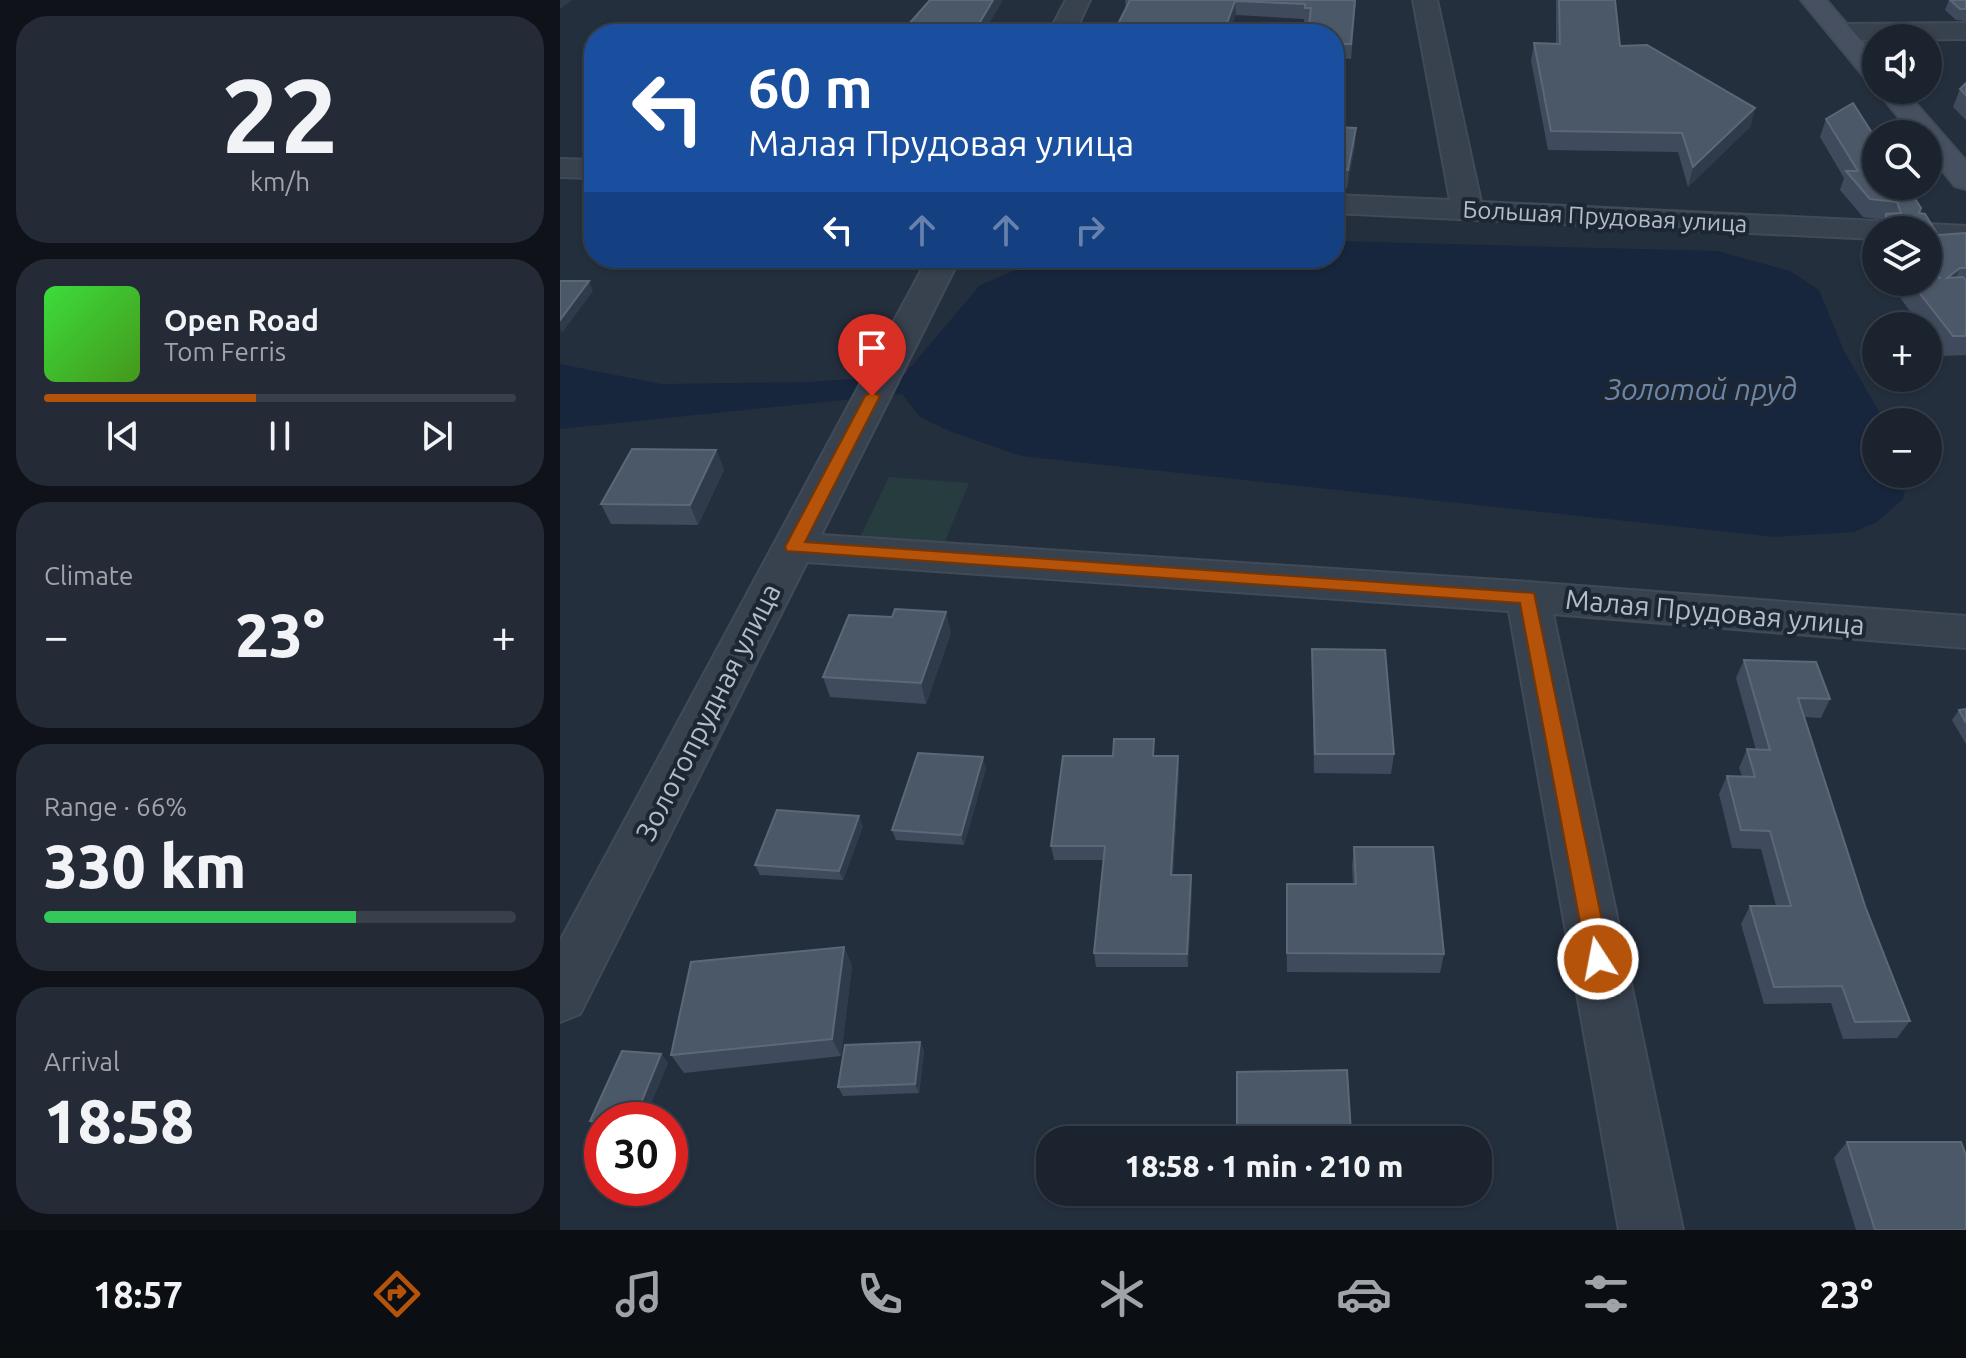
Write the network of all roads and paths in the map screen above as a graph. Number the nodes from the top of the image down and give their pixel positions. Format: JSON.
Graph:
{"nodes":[{"id":1,"x":1078,"y":0,"type":"edge"},
{"id":2,"x":1425,"y":0,"type":"edge"},
{"id":3,"x":1813,"y":0,"type":"edge"},
{"id":4,"x":1066,"y":24,"type":"edge"},
{"id":5,"x":1966,"y":31,"type":"edge"},
{"id":6,"x":1841,"y":32,"type":"junction"},
{"id":7,"x":1862,"y":57,"type":"edge"},
{"id":8,"x":1902,"y":104,"type":"edge"},
{"id":9,"x":1916,"y":120,"type":"edge"},
{"id":10,"x":1942,"y":151,"type":"edge"},
{"id":11,"x":560,"y":168,"type":"edge"},
{"id":12,"x":584,"y":169,"type":"edge"},
{"id":13,"x":1966,"y":180,"type":"edge"},
{"id":14,"x":1344,"y":205,"type":"edge"},
{"id":15,"x":1467,"y":211,"type":"junction"},
{"id":16,"x":1862,"y":229,"type":"edge"},
{"id":17,"x":1942,"y":234,"type":"edge"},
{"id":18,"x":1966,"y":235,"type":"edge"},
{"id":19,"x":939,"y":268,"type":"edge"},
{"id":20,"x":794,"y":547,"type":"junction"},
{"id":21,"x":1528,"y":597,"type":"junction"},
{"id":22,"x":1966,"y":632,"type":"edge"},
{"id":23,"x":560,"y":996,"type":"edge"},
{"id":24,"x":1651,"y":1230,"type":"edge"}],
"edges":[{"from":1,"to":4,"type":"street"},
{"from":2,"to":15,"type":"street"},
{"from":3,"to":6,"type":"main road"},
{"from":5,"to":6,"type":"street"},
{"from":6,"to":7,"type":"main road"},
{"from":8,"to":9,"type":"main road"},
{"from":10,"to":13,"type":"main road"},
{"from":11,"to":12,"type":"street"},
{"from":14,"to":15,"type":"street","name":"Большая Прудовая улица"},
{"from":15,"to":16,"type":"street","name":"Большая Прудовая улица"},
{"from":17,"to":18,"type":"street"},
{"from":19,"to":20,"type":"street","name":"Золотопрудная улица"},
{"from":20,"to":21,"type":"street","name":"Малая Прудовая улица"},
{"from":20,"to":23,"type":"street","name":"Золотопрудная улица"},
{"from":21,"to":22,"type":"street","name":"Малая Прудовая улица"},
{"from":21,"to":24,"type":"street"}]}
